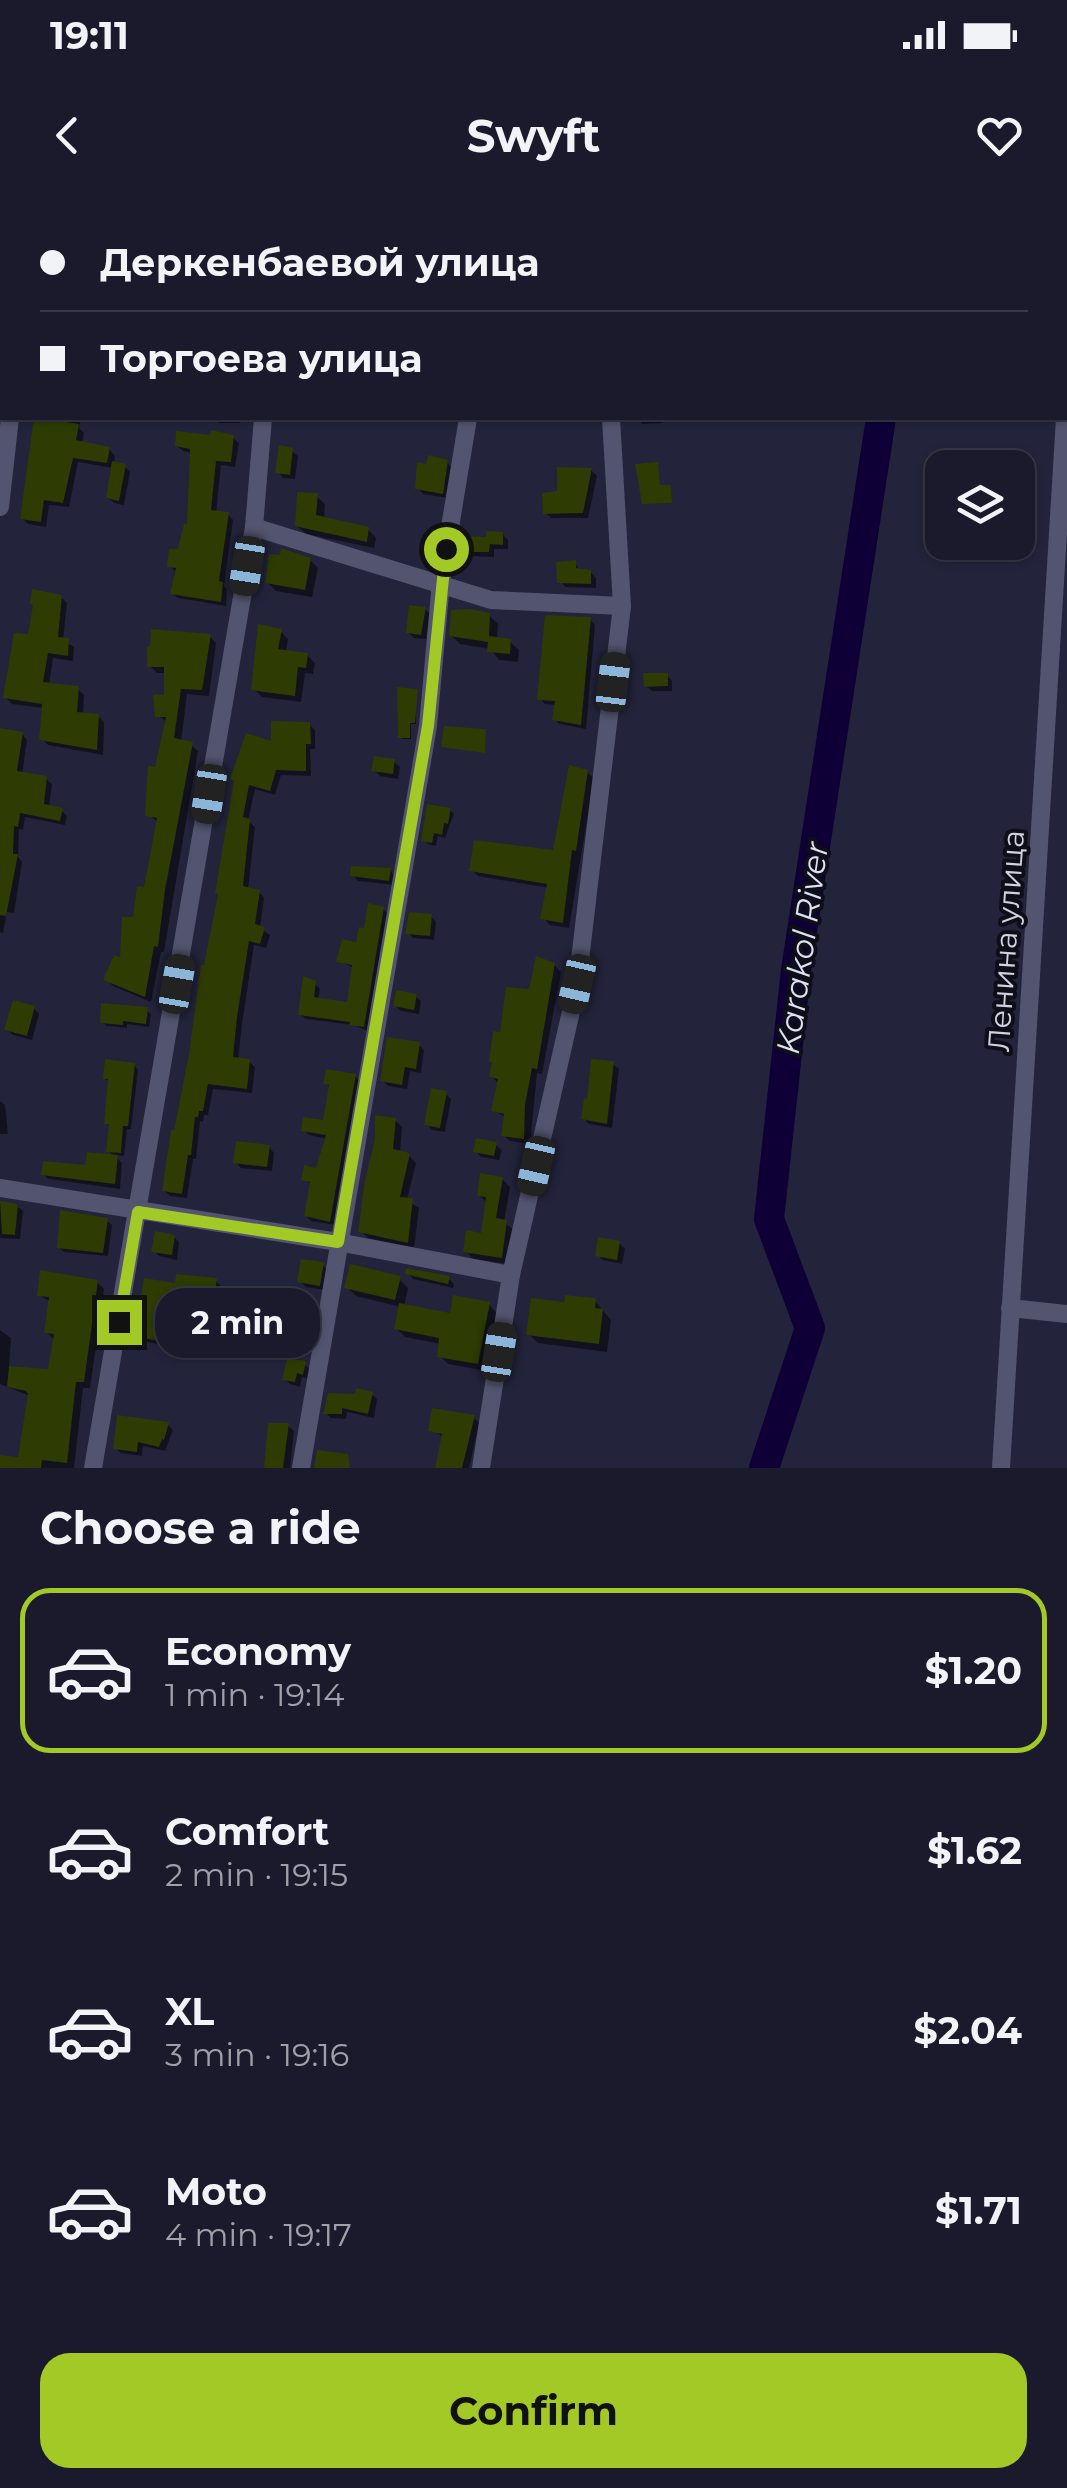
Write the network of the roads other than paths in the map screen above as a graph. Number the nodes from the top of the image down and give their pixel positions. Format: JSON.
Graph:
{"nodes":[{"id":1,"x":10,"y":420,"type":"edge"},
{"id":2,"x":262,"y":420,"type":"edge"},
{"id":3,"x":468,"y":420,"type":"edge"},
{"id":4,"x":611,"y":420,"type":"edge"},
{"id":5,"x":1064,"y":420,"type":"edge"},
{"id":6,"x":0,"y":507,"type":"edge"},
{"id":7,"x":254,"y":527,"type":"junction"},
{"id":8,"x":441,"y":582,"type":"junction"},
{"id":9,"x":1062,"y":588,"type":"edge"},
{"id":10,"x":622,"y":606,"type":"junction"},
{"id":11,"x":0,"y":1188,"type":"edge"},
{"id":12,"x":138,"y":1212,"type":"junction"},
{"id":13,"x":338,"y":1242,"type":"junction"},
{"id":14,"x":511,"y":1275,"type":"junction"},
{"id":15,"x":1010,"y":1308,"type":"junction"},
{"id":16,"x":1067,"y":1314,"type":"edge"},
{"id":17,"x":94,"y":1468,"type":"edge"},
{"id":18,"x":301,"y":1468,"type":"edge"},
{"id":19,"x":481,"y":1468,"type":"edge"},
{"id":20,"x":1001,"y":1468,"type":"edge"}],
"edges":[{"from":1,"to":6,"type":"street"},
{"from":2,"to":7,"type":"street"},
{"from":3,"to":8,"type":"street"},
{"from":4,"to":10,"type":"street"},
{"from":5,"to":9,"type":"street","name":"Ленина улица"},
{"from":7,"to":8,"type":"street"},
{"from":7,"to":12,"type":"street"},
{"from":8,"to":10,"type":"street"},
{"from":8,"to":13,"type":"street"},
{"from":9,"to":15,"type":"street","name":"Ленина улица"},
{"from":10,"to":14,"type":"street"},
{"from":11,"to":12,"type":"street"},
{"from":12,"to":13,"type":"street"},
{"from":12,"to":17,"type":"street"},
{"from":13,"to":14,"type":"street"},
{"from":13,"to":18,"type":"street"},
{"from":14,"to":19,"type":"street"},
{"from":15,"to":16,"type":"street"},
{"from":15,"to":20,"type":"street","name":"Ленина улица"}]}
